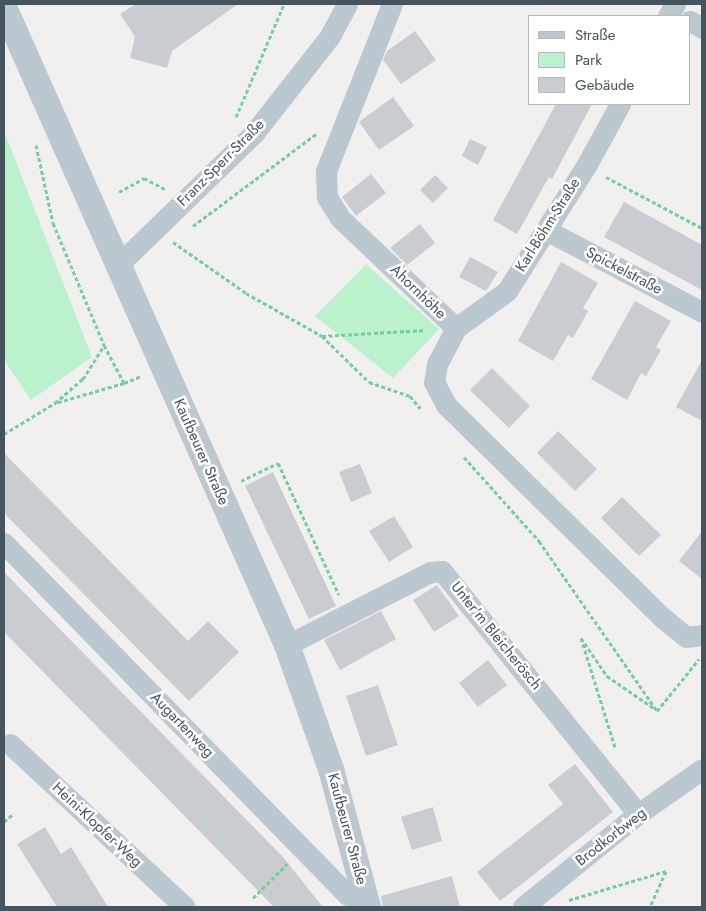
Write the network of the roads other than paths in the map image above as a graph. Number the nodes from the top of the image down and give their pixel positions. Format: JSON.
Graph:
{"nodes":[{"id":1,"x":347,"y":4,"type":"edge"},
{"id":2,"x":392,"y":4,"type":"edge"},
{"id":3,"x":4,"y":7,"type":"edge"},
{"id":4,"x":691,"y":22,"type":"edge"},
{"id":5,"x":702,"y":28,"type":"edge"},
{"id":6,"x":619,"y":105,"type":"edge"},
{"id":7,"x":546,"y":230,"type":"junction"},
{"id":8,"x":118,"y":265,"type":"junction"},
{"id":9,"x":702,"y":312,"type":"edge"},
{"id":10,"x":456,"y":328,"type":"junction"},
{"id":11,"x":4,"y":543,"type":"edge"},
{"id":12,"x":702,"y":635,"type":"edge"},
{"id":13,"x":287,"y":645,"type":"junction"},
{"id":14,"x":10,"y":744,"type":"dead end"},
{"id":15,"x":702,"y":769,"type":"edge"},
{"id":16,"x":638,"y":814,"type":"junction"},
{"id":17,"x":366,"y":902,"type":"edge"},
{"id":18,"x":184,"y":907,"type":"edge"},
{"id":19,"x":523,"y":907,"type":"edge"}],
"edges":[{"from":1,"to":8,"type":"street","name":"Franz-Sperr-Straße"},
{"from":2,"to":10,"type":"street","name":"Ahornhöhe"},
{"from":3,"to":8,"type":"street","name":"Kaufbeurer Straße"},
{"from":4,"to":5,"type":"street"},
{"from":6,"to":7,"type":"street","name":"Karl-Böhm-Straße"},
{"from":7,"to":9,"type":"street","name":"Spickelstraße"},
{"from":7,"to":10,"type":"street","name":"Karl-Böhm-Straße"},
{"from":8,"to":13,"type":"street","name":"Kaufbeurer Straße"},
{"from":10,"to":12,"type":"street","name":"Ahornhöhe"},
{"from":11,"to":17,"type":"street","name":"Augartenweg"},
{"from":13,"to":16,"type":"street","name":"Unter'm Bleicherösch"},
{"from":13,"to":17,"type":"street","name":"Kaufbeurer Straße"},
{"from":14,"to":18,"type":"street","name":"Heini-Klopfer-Weg"},
{"from":15,"to":16,"type":"street","name":"Brodkorbweg"},
{"from":16,"to":19,"type":"street","name":"Brodkorbweg"}]}
